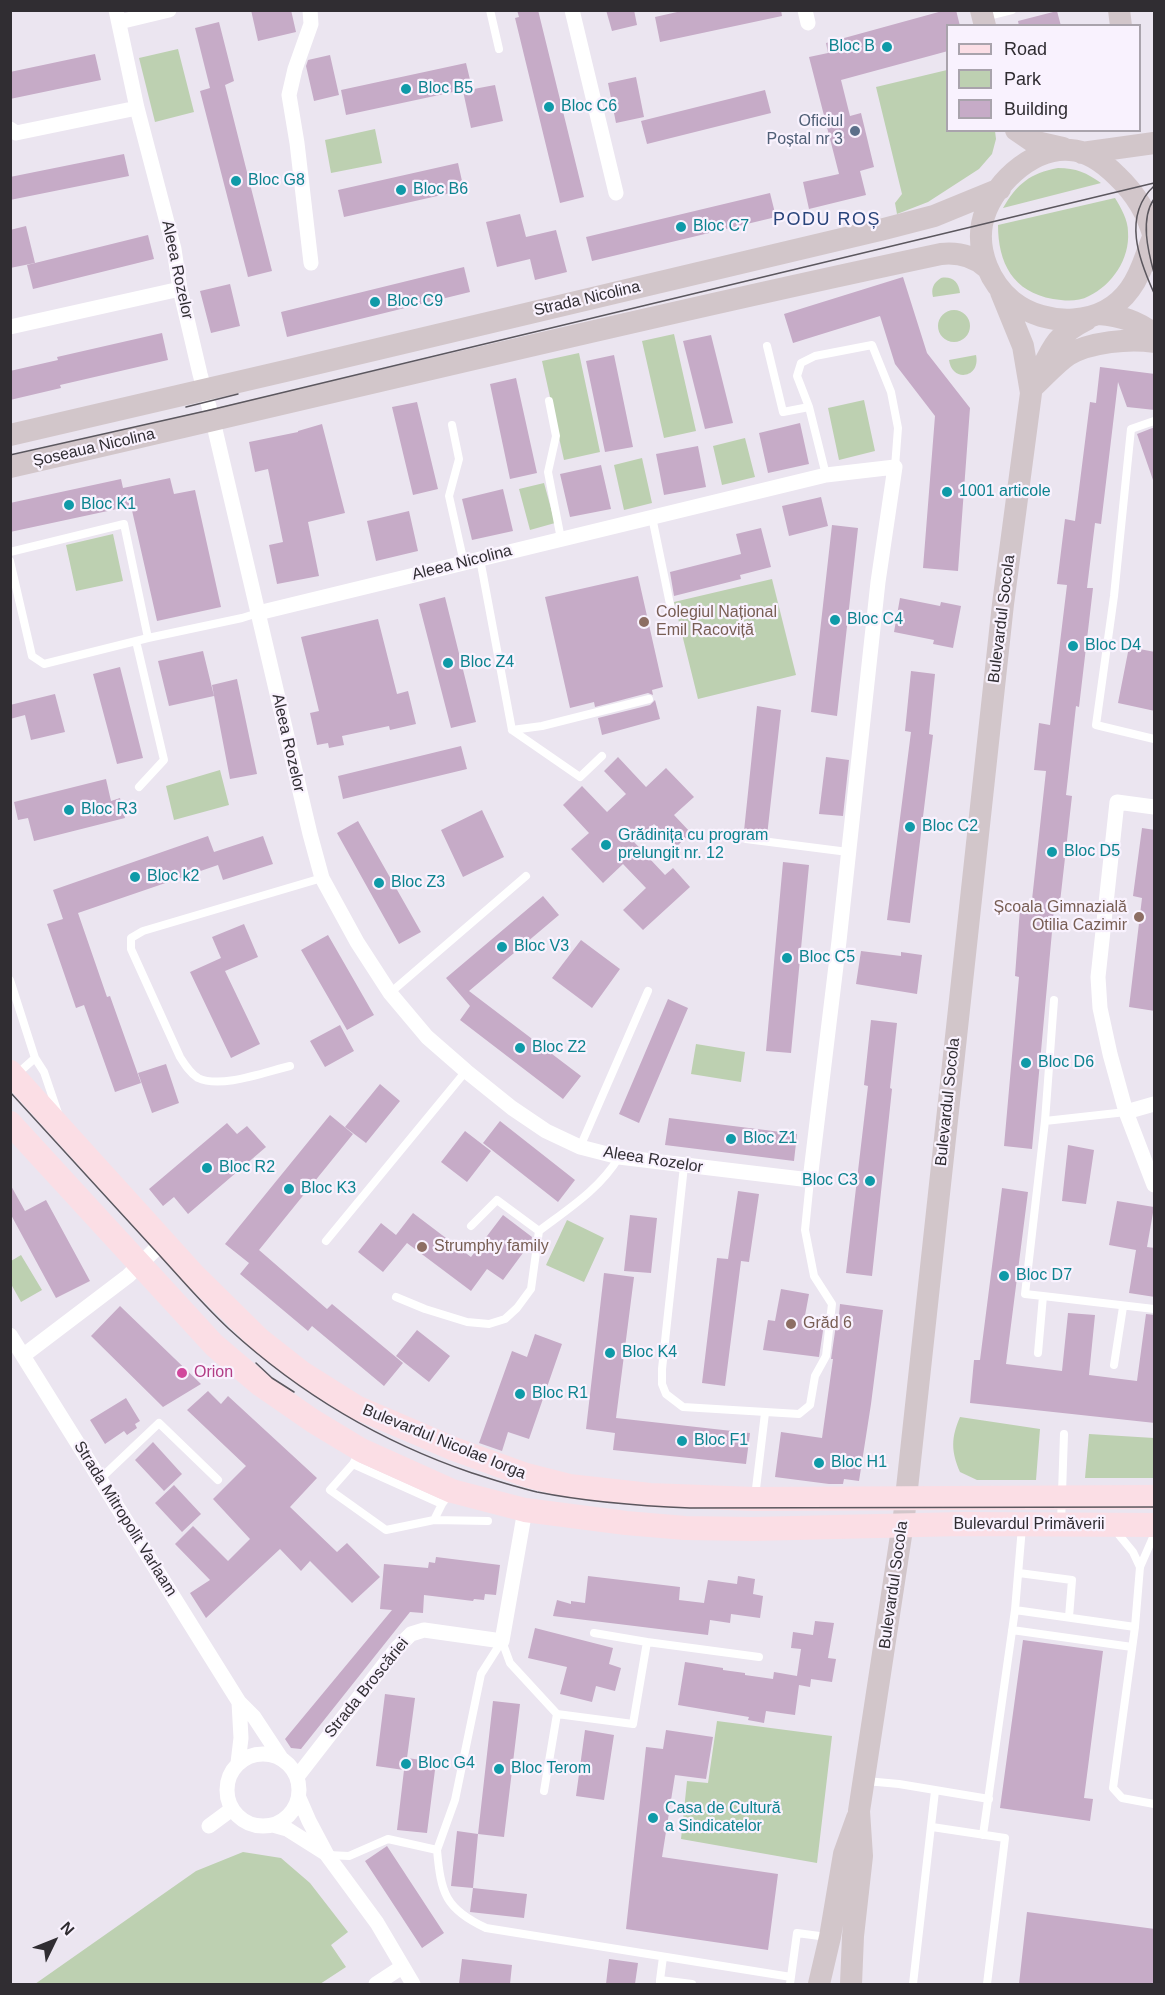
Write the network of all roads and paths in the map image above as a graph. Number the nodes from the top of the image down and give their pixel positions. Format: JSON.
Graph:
{"nodes":[{"id":1,"x":169,"y":10,"type":"edge"},
{"id":2,"x":310,"y":10,"type":"edge"},
{"id":3,"x":490,"y":10,"type":"edge"},
{"id":4,"x":572,"y":10,"type":"edge"},
{"id":5,"x":1012,"y":10,"type":"edge"},
{"id":6,"x":118,"y":16,"type":"edge"},
{"id":7,"x":983,"y":18,"type":"edge"},
{"id":8,"x":499,"y":49,"type":"dead end"},
{"id":9,"x":137,"y":108,"type":"junction"},
{"id":10,"x":10,"y":129,"type":"edge"},
{"id":11,"x":1019,"y":132,"type":"edge"},
{"id":12,"x":1125,"y":132,"type":"edge"},
{"id":13,"x":1155,"y":143,"type":"edge"},
{"id":14,"x":1106,"y":150,"type":"junction"},
{"id":15,"x":1076,"y":152,"type":"junction"},
{"id":16,"x":1000,"y":189,"type":"junction"},
{"id":17,"x":616,"y":193,"type":"dead end"},
{"id":18,"x":1154,"y":230,"type":"edge"},
{"id":19,"x":311,"y":263,"type":"dead end"},
{"id":20,"x":986,"y":267,"type":"junction"},
{"id":21,"x":180,"y":289,"type":"junction"},
{"id":22,"x":1001,"y":292,"type":"junction"},
{"id":23,"x":1095,"y":316,"type":"junction"},
{"id":24,"x":10,"y":327,"type":"edge"},
{"id":25,"x":1155,"y":334,"type":"edge"},
{"id":26,"x":1155,"y":342,"type":"edge"},
{"id":27,"x":767,"y":346,"type":"dead end"},
{"id":28,"x":204,"y":390,"type":"junction"},
{"id":29,"x":1032,"y":390,"type":"junction"},
{"id":30,"x":171,"y":399,"type":"joint"},
{"id":31,"x":549,"y":401,"type":"dead end"},
{"id":32,"x":809,"y":407,"type":"junction"},
{"id":33,"x":1155,"y":421,"type":"edge"},
{"id":34,"x":213,"y":422,"type":"junction"},
{"id":35,"x":452,"y":425,"type":"dead end"},
{"id":36,"x":177,"y":429,"type":"joint"},
{"id":37,"x":10,"y":435,"type":"edge"},
{"id":38,"x":10,"y":467,"type":"edge"},
{"id":39,"x":895,"y":467,"type":"junction"},
{"id":40,"x":826,"y":475,"type":"junction"},
{"id":41,"x":652,"y":517,"type":"junction"},
{"id":42,"x":561,"y":539,"type":"junction"},
{"id":43,"x":10,"y":552,"type":"edge"},
{"id":44,"x":480,"y":559,"type":"junction"},
{"id":45,"x":10,"y":561,"type":"edge"},
{"id":46,"x":464,"y":562,"type":"junction"},
{"id":47,"x":258,"y":613,"type":"junction"},
{"id":48,"x":672,"y":614,"type":"dead end"},
{"id":49,"x":148,"y":638,"type":"junction"},
{"id":50,"x":136,"y":641,"type":"junction"},
{"id":51,"x":649,"y":699,"type":"dead end"},
{"id":52,"x":512,"y":730,"type":"junction"},
{"id":53,"x":1155,"y":739,"type":"edge"},
{"id":54,"x":602,"y":756,"type":"dead end"},
{"id":55,"x":139,"y":787,"type":"dead end"},
{"id":56,"x":1155,"y":807,"type":"edge"},
{"id":57,"x":746,"y":839,"type":"dead end"},
{"id":58,"x":848,"y":852,"type":"junction"},
{"id":59,"x":526,"y":876,"type":"dead end"},
{"id":60,"x":322,"y":878,"type":"junction"},
{"id":61,"x":10,"y":980,"type":"edge"},
{"id":62,"x":648,"y":991,"type":"dead end"},
{"id":63,"x":390,"y":993,"type":"junction"},
{"id":64,"x":1054,"y":1000,"type":"dead end"},
{"id":65,"x":35,"y":1058,"type":"junction"},
{"id":66,"x":290,"y":1066,"type":"dead end"},
{"id":67,"x":466,"y":1071,"type":"junction"},
{"id":68,"x":12,"y":1074,"type":"edge"},
{"id":69,"x":1155,"y":1104,"type":"edge"},
{"id":70,"x":1126,"y":1113,"type":"junction"},
{"id":71,"x":53,"y":1119,"type":"junction"},
{"id":72,"x":1045,"y":1121,"type":"junction"},
{"id":73,"x":10,"y":1123,"type":"edge"},
{"id":74,"x":580,"y":1147,"type":"junction"},
{"id":75,"x":619,"y":1157,"type":"junction"},
{"id":76,"x":684,"y":1166,"type":"junction"},
{"id":77,"x":810,"y":1180,"type":"junction"},
{"id":78,"x":1155,"y":1185,"type":"edge"},
{"id":79,"x":471,"y":1226,"type":"dead end"},
{"id":80,"x":538,"y":1231,"type":"junction"},
{"id":81,"x":164,"y":1241,"type":"junction"},
{"id":82,"x":326,"y":1241,"type":"dead end"},
{"id":83,"x":140,"y":1264,"type":"junction"},
{"id":84,"x":1043,"y":1296,"type":"junction"},
{"id":85,"x":396,"y":1297,"type":"dead end"},
{"id":86,"x":1123,"y":1307,"type":"junction"},
{"id":87,"x":1155,"y":1309,"type":"edge"},
{"id":88,"x":10,"y":1335,"type":"edge"},
{"id":89,"x":1038,"y":1353,"type":"dead end"},
{"id":90,"x":24,"y":1355,"type":"junction"},
{"id":91,"x":1114,"y":1365,"type":"dead end"},
{"id":92,"x":765,"y":1413,"type":"junction"},
{"id":93,"x":1064,"y":1434,"type":"dead end"},
{"id":94,"x":357,"y":1457,"type":"junction"},
{"id":95,"x":100,"y":1479,"type":"junction"},
{"id":96,"x":218,"y":1480,"type":"dead end"},
{"id":97,"x":447,"y":1497,"type":"junction"},
{"id":98,"x":1155,"y":1497,"type":"edge"},
{"id":99,"x":754,"y":1498,"type":"junction"},
{"id":100,"x":906,"y":1498,"type":"junction"},
{"id":101,"x":1062,"y":1498,"type":"junction"},
{"id":102,"x":525,"y":1510,"type":"junction"},
{"id":103,"x":434,"y":1520,"type":"junction"},
{"id":104,"x":489,"y":1521,"type":"dead end"},
{"id":105,"x":1023,"y":1524,"type":"junction"},
{"id":106,"x":1061,"y":1525,"type":"junction"},
{"id":107,"x":1119,"y":1525,"type":"junction"},
{"id":108,"x":1155,"y":1525,"type":"edge"},
{"id":109,"x":903,"y":1526,"type":"junction"},
{"id":110,"x":1155,"y":1535,"type":"edge"},
{"id":111,"x":1140,"y":1567,"type":"junction"},
{"id":112,"x":1019,"y":1573,"type":"junction"},
{"id":113,"x":1015,"y":1610,"type":"junction"},
{"id":114,"x":1068,"y":1617,"type":"junction"},
{"id":115,"x":1135,"y":1627,"type":"junction"},
{"id":116,"x":1012,"y":1630,"type":"junction"},
{"id":117,"x":594,"y":1632,"type":"dead end"},
{"id":118,"x":502,"y":1641,"type":"junction"},
{"id":119,"x":647,"y":1642,"type":"junction"},
{"id":120,"x":1131,"y":1647,"type":"junction"},
{"id":121,"x":759,"y":1658,"type":"dead end"},
{"id":122,"x":239,"y":1702,"type":"junction"},
{"id":123,"x":557,"y":1714,"type":"junction"},
{"id":124,"x":281,"y":1758,"type":"junction"},
{"id":125,"x":238,"y":1763,"type":"junction"},
{"id":126,"x":297,"y":1777,"type":"junction"},
{"id":127,"x":864,"y":1780,"type":"junction"},
{"id":128,"x":544,"y":1791,"type":"dead end"},
{"id":129,"x":934,"y":1791,"type":"junction"},
{"id":130,"x":299,"y":1798,"type":"junction"},
{"id":131,"x":989,"y":1799,"type":"junction"},
{"id":132,"x":1155,"y":1804,"type":"edge"},
{"id":133,"x":232,"y":1809,"type":"junction"},
{"id":134,"x":860,"y":1810,"type":"junction"},
{"id":135,"x":273,"y":1825,"type":"junction"},
{"id":136,"x":209,"y":1826,"type":"dead end"},
{"id":137,"x":932,"y":1827,"type":"junction"},
{"id":138,"x":983,"y":1835,"type":"junction"},
{"id":139,"x":438,"y":1850,"type":"junction"},
{"id":140,"x":327,"y":1855,"type":"junction"},
{"id":141,"x":830,"y":1937,"type":"junction"},
{"id":142,"x":663,"y":1957,"type":"junction"},
{"id":143,"x":402,"y":1967,"type":"junction"},
{"id":144,"x":791,"y":1981,"type":"edge"},
{"id":145,"x":660,"y":1982,"type":"edge"},
{"id":146,"x":376,"y":1984,"type":"edge"},
{"id":147,"x":413,"y":1984,"type":"edge"},
{"id":148,"x":692,"y":1984,"type":"edge"},
{"id":149,"x":819,"y":1984,"type":"edge"},
{"id":150,"x":851,"y":1984,"type":"edge"},
{"id":151,"x":913,"y":1984,"type":"edge"},
{"id":152,"x":987,"y":1984,"type":"edge"}],
"edges":[{"from":1,"to":6,"type":"street"},
{"from":2,"to":19,"type":"street"},
{"from":3,"to":8,"type":"lane"},
{"from":4,"to":17,"type":"street"},
{"from":5,"to":7,"type":"lane"},
{"from":6,"to":9,"type":"street","name":"Aleea Rozelor"},
{"from":9,"to":10,"type":"street"},
{"from":9,"to":21,"type":"street","name":"Aleea Rozelor"},
{"from":11,"to":15,"type":"main road"},
{"from":12,"to":14,"type":"main road"},
{"from":13,"to":14,"type":"main road"},
{"from":14,"to":15,"type":"main road"},
{"from":15,"to":16,"type":"main road"},
{"from":15,"to":18,"type":"main road"},
{"from":16,"to":20,"type":"main road"},
{"from":16,"to":28,"type":"main road","name":"Strada Nicolina"},
{"from":18,"to":23,"type":"main road"},
{"from":20,"to":22,"type":"main road"},
{"from":20,"to":34,"type":"main road","name":"Strada Nicolina"},
{"from":21,"to":24,"type":"street"},
{"from":21,"to":28,"type":"street","name":"Aleea Rozelor"},
{"from":22,"to":23,"type":"main road"},
{"from":22,"to":29,"type":"main road","name":"Bulevardul Socola"},
{"from":23,"to":25,"type":"main road"},
{"from":23,"to":29,"type":"main road","name":"Bulevardul Socola"},
{"from":26,"to":29,"type":"main road"},
{"from":27,"to":32,"type":"lane"},
{"from":28,"to":30,"type":"main road","name":"Strada Nicolina"},
{"from":28,"to":34,"type":"street","name":"Aleea Rozelor"},
{"from":29,"to":100,"type":"main road","name":"Bulevardul Socola"},
{"from":30,"to":37,"type":"main road","name":"Șoseaua Nicolina"},
{"from":31,"to":42,"type":"lane"},
{"from":32,"to":39,"type":"lane"},
{"from":32,"to":40,"type":"lane"},
{"from":33,"to":53,"type":"lane"},
{"from":34,"to":36,"type":"main road","name":"Strada Nicolina"},
{"from":34,"to":47,"type":"street","name":"Aleea Rozelor"},
{"from":35,"to":46,"type":"lane"},
{"from":36,"to":38,"type":"main road","name":"Șoseaua Nicolina"},
{"from":39,"to":40,"type":"street","name":"Aleea Nicolina"},
{"from":39,"to":58,"type":"street"},
{"from":40,"to":41,"type":"street","name":"Aleea Nicolina"},
{"from":41,"to":42,"type":"street","name":"Aleea Nicolina"},
{"from":41,"to":48,"type":"lane"},
{"from":42,"to":44,"type":"street","name":"Aleea Nicolina"},
{"from":43,"to":49,"type":"lane"},
{"from":44,"to":46,"type":"street","name":"Aleea Nicolina"},
{"from":44,"to":52,"type":"lane"},
{"from":45,"to":50,"type":"lane","name":"Aleea Nicolina"},
{"from":46,"to":47,"type":"street","name":"Aleea Nicolina"},
{"from":47,"to":49,"type":"lane","name":"Aleea Nicolina"},
{"from":47,"to":60,"type":"street","name":"Aleea Rozelor"},
{"from":49,"to":50,"type":"lane","name":"Aleea Nicolina"},
{"from":50,"to":55,"type":"lane"},
{"from":51,"to":52,"type":"lane"},
{"from":52,"to":54,"type":"lane"},
{"from":56,"to":70,"type":"street"},
{"from":57,"to":58,"type":"lane"},
{"from":58,"to":77,"type":"street"},
{"from":59,"to":63,"type":"lane"},
{"from":60,"to":63,"type":"street","name":"Aleea Rozelor"},
{"from":60,"to":66,"type":"lane"},
{"from":61,"to":65,"type":"lane"},
{"from":62,"to":74,"type":"lane"},
{"from":63,"to":67,"type":"street","name":"Aleea Rozelor"},
{"from":64,"to":72,"type":"lane"},
{"from":65,"to":68,"type":"lane"},
{"from":65,"to":71,"type":"lane"},
{"from":67,"to":74,"type":"street","name":"Aleea Rozelor"},
{"from":67,"to":82,"type":"lane"},
{"from":68,"to":71,"type":"main road","name":"Bulevardul Nicolae Iorga"},
{"from":69,"to":70,"type":"street"},
{"from":70,"to":72,"type":"lane"},
{"from":70,"to":78,"type":"street"},
{"from":71,"to":81,"type":"main road","name":"Bulevardul Nicolae Iorga"},
{"from":72,"to":84,"type":"lane"},
{"from":73,"to":83,"type":"main road"},
{"from":74,"to":75,"type":"street","name":"Aleea Rozelor"},
{"from":75,"to":76,"type":"street","name":"Aleea Rozelor"},
{"from":75,"to":80,"type":"lane"},
{"from":76,"to":77,"type":"street","name":"Aleea Rozelor"},
{"from":76,"to":92,"type":"lane"},
{"from":77,"to":92,"type":"lane"},
{"from":79,"to":80,"type":"lane"},
{"from":80,"to":85,"type":"lane"},
{"from":81,"to":83,"type":"street"},
{"from":81,"to":99,"type":"main road","name":"Bulevardul Nicolae Iorga"},
{"from":83,"to":90,"type":"street"},
{"from":83,"to":94,"type":"main road"},
{"from":84,"to":86,"type":"lane"},
{"from":84,"to":89,"type":"lane"},
{"from":86,"to":87,"type":"lane"},
{"from":86,"to":91,"type":"lane"},
{"from":88,"to":90,"type":"street","name":"Strada Mitropolit Varlaam"},
{"from":90,"to":95,"type":"street","name":"Strada Mitropolit Varlaam"},
{"from":92,"to":99,"type":"lane"},
{"from":93,"to":101,"type":"lane"},
{"from":94,"to":97,"type":"main road"},
{"from":94,"to":103,"type":"lane"},
{"from":95,"to":96,"type":"lane"},
{"from":95,"to":122,"type":"street","name":"Strada Mitropolit Varlaam"},
{"from":97,"to":102,"type":"main road"},
{"from":97,"to":103,"type":"lane"},
{"from":98,"to":101,"type":"main road","name":"Bulevardul Primăverii"},
{"from":99,"to":100,"type":"main road","name":"Bulevardul Nicolae Iorga"},
{"from":100,"to":101,"type":"main road","name":"Bulevardul Primăverii"},
{"from":100,"to":109,"type":"main road","name":"Bulevardul Socola"},
{"from":101,"to":106,"type":"lane"},
{"from":102,"to":109,"type":"main road"},
{"from":102,"to":118,"type":"street"},
{"from":103,"to":104,"type":"lane"},
{"from":105,"to":106,"type":"main road","name":"Bulevardul Primăverii"},
{"from":105,"to":109,"type":"main road","name":"Bulevardul Primăverii"},
{"from":105,"to":112,"type":"lane"},
{"from":106,"to":107,"type":"main road","name":"Bulevardul Primăverii"},
{"from":107,"to":108,"type":"main road","name":"Bulevardul Primăverii"},
{"from":107,"to":111,"type":"lane"},
{"from":109,"to":127,"type":"main road","name":"Bulevardul Socola"},
{"from":110,"to":111,"type":"lane"},
{"from":111,"to":115,"type":"lane"},
{"from":112,"to":113,"type":"lane"},
{"from":112,"to":114,"type":"lane"},
{"from":113,"to":114,"type":"lane"},
{"from":113,"to":116,"type":"lane"},
{"from":114,"to":115,"type":"lane"},
{"from":115,"to":120,"type":"lane"},
{"from":116,"to":120,"type":"lane"},
{"from":116,"to":131,"type":"lane"},
{"from":117,"to":119,"type":"lane"},
{"from":118,"to":123,"type":"lane"},
{"from":118,"to":126,"type":"street","name":"Strada Broscăriei"},
{"from":118,"to":139,"type":"lane"},
{"from":119,"to":121,"type":"lane"},
{"from":119,"to":123,"type":"lane"},
{"from":120,"to":132,"type":"lane"},
{"from":122,"to":124,"type":"street","name":"Strada Mitropolit Varlaam"},
{"from":122,"to":125,"type":"street","name":"Strada Mitropolit Varlaam"},
{"from":123,"to":128,"type":"lane"},
{"from":124,"to":125,"type":"street"},
{"from":124,"to":126,"type":"street","name":"Strada Mitropolit Varlaam"},
{"from":125,"to":133,"type":"street","name":"Strada Mitropolit Varlaam"},
{"from":126,"to":130,"type":"street"},
{"from":127,"to":129,"type":"lane"},
{"from":127,"to":134,"type":"main road","name":"Bulevardul Socola"},
{"from":129,"to":131,"type":"lane"},
{"from":129,"to":137,"type":"lane"},
{"from":130,"to":135,"type":"street"},
{"from":130,"to":140,"type":"street"},
{"from":131,"to":138,"type":"lane"},
{"from":133,"to":135,"type":"street"},
{"from":133,"to":136,"type":"street"},
{"from":134,"to":141,"type":"main road","name":"Bulevardul Socola"},
{"from":134,"to":150,"type":"main road","name":"Bulevardul Socola"},
{"from":135,"to":140,"type":"street"},
{"from":137,"to":138,"type":"lane"},
{"from":137,"to":151,"type":"lane"},
{"from":138,"to":152,"type":"lane"},
{"from":139,"to":140,"type":"lane"},
{"from":139,"to":142,"type":"lane"},
{"from":140,"to":143,"type":"street"},
{"from":141,"to":144,"type":"lane"},
{"from":141,"to":149,"type":"main road","name":"Bulevardul Socola"},
{"from":142,"to":144,"type":"lane"},
{"from":142,"to":145,"type":"lane"},
{"from":143,"to":146,"type":"street"},
{"from":143,"to":147,"type":"street"},
{"from":145,"to":148,"type":"lane"}]}
